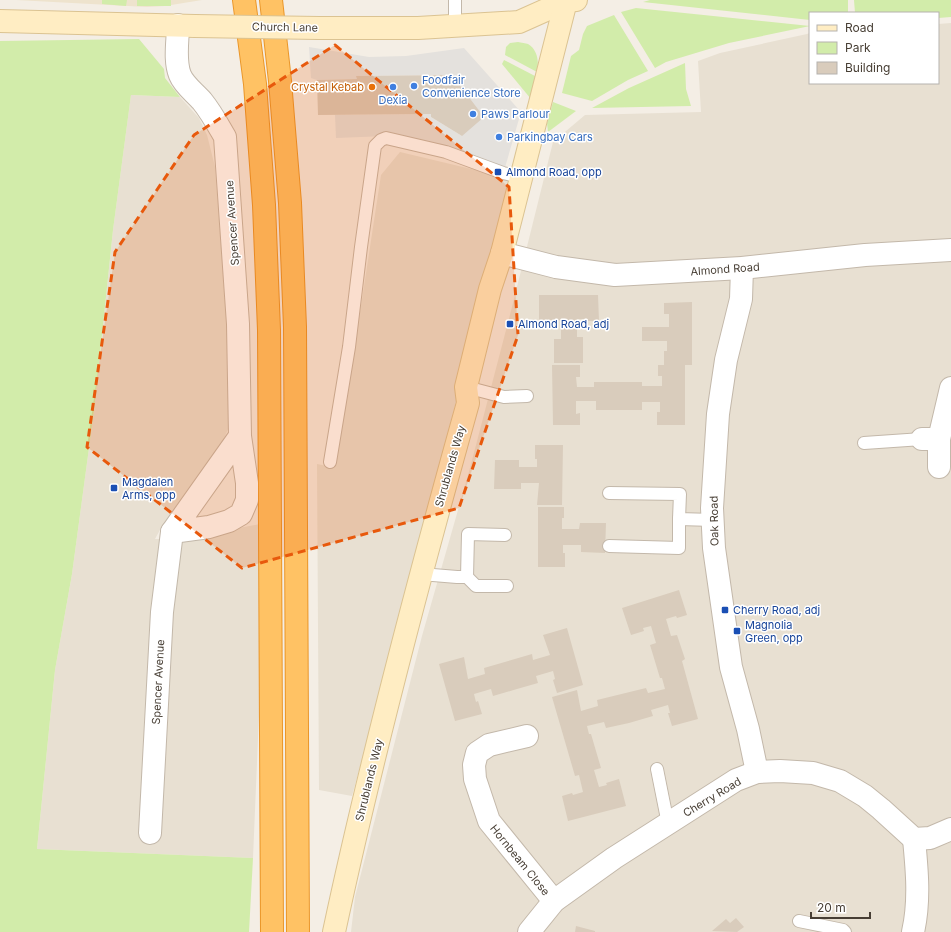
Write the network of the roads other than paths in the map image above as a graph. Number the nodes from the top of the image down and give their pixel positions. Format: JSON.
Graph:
{"nodes":[{"id":1,"x":244,"y":0,"type":"edge"},
{"id":2,"x":271,"y":0,"type":"edge"},
{"id":3,"x":455,"y":0,"type":"edge"},
{"id":4,"x":569,"y":0,"type":"edge"},
{"id":5,"x":0,"y":21,"type":"edge"},
{"id":6,"x":187,"y":26,"type":"junction"},
{"id":7,"x":455,"y":26,"type":"junction"},
{"id":8,"x":520,"y":177,"type":"junction"},
{"id":9,"x":951,"y":250,"type":"edge"},
{"id":10,"x":502,"y":253,"type":"junction"},
{"id":11,"x":742,"y":268,"type":"junction"},
{"id":12,"x":466,"y":387,"type":"junction"},
{"id":13,"x":951,"y":388,"type":"edge"},
{"id":14,"x":527,"y":396,"type":"dead end"},
{"id":15,"x":240,"y":436,"type":"junction"},
{"id":16,"x":930,"y":439,"type":"junction"},
{"id":17,"x":864,"y":443,"type":"dead end"},
{"id":18,"x":330,"y":462,"type":"dead end"},
{"id":19,"x":939,"y":467,"type":"dead end"},
{"id":20,"x":609,"y":493,"type":"dead end"},
{"id":21,"x":679,"y":519,"type":"junction"},
{"id":22,"x":713,"y":520,"type":"junction"},
{"id":23,"x":172,"y":532,"type":"junction"},
{"id":24,"x":505,"y":535,"type":"dead end"},
{"id":25,"x":609,"y":546,"type":"dead end"},
{"id":26,"x":421,"y":574,"type":"junction"},
{"id":27,"x":467,"y":577,"type":"junction"},
{"id":28,"x":507,"y":586,"type":"dead end"},
{"id":29,"x":527,"y":736,"type":"dead end"},
{"id":30,"x":657,"y":769,"type":"dead end"},
{"id":31,"x":757,"y":772,"type":"junction"},
{"id":32,"x":668,"y":824,"type":"junction"},
{"id":33,"x":951,"y":829,"type":"edge"},
{"id":34,"x":150,"y":833,"type":"dead end"},
{"id":35,"x":922,"y":839,"type":"junction"},
{"id":36,"x":554,"y":901,"type":"junction"},
{"id":37,"x":799,"y":921,"type":"dead end"},
{"id":38,"x":272,"y":932,"type":"edge"},
{"id":39,"x":298,"y":932,"type":"edge"},
{"id":40,"x":334,"y":932,"type":"edge"},
{"id":41,"x":529,"y":932,"type":"edge"},
{"id":42,"x":845,"y":932,"type":"edge"},
{"id":43,"x":913,"y":932,"type":"edge"}],
"edges":[{"from":1,"to":38,"type":"highway"},
{"from":2,"to":39,"type":"highway"},
{"from":3,"to":7,"type":"lane"},
{"from":4,"to":7,"type":"street","name":"Church Lane"},
{"from":4,"to":8,"type":"street","name":"Shrublands Way"},
{"from":5,"to":6,"type":"street","name":"Church Lane"},
{"from":6,"to":7,"type":"street","name":"Church Lane","bridge":true},
{"from":6,"to":15,"type":"street","name":"Spencer Avenue"},
{"from":8,"to":10,"type":"street","name":"Shrublands Way"},
{"from":8,"to":18,"type":"lane"},
{"from":9,"to":11,"type":"street","name":"Almond Road"},
{"from":10,"to":11,"type":"street","name":"Almond Road"},
{"from":10,"to":12,"type":"street","name":"Shrublands Way"},
{"from":11,"to":22,"type":"street","name":"Oak Road"},
{"from":12,"to":14,"type":"lane"},
{"from":12,"to":26,"type":"street","name":"Shrublands Way"},
{"from":13,"to":16,"type":"street"},
{"from":15,"to":23,"type":"street","name":"Spencer Avenue"},
{"from":15,"to":23,"type":"street","name":"Spencer Avenue"},
{"from":16,"to":17,"type":"lane"},
{"from":16,"to":19,"type":"street"},
{"from":20,"to":21,"type":"lane"},
{"from":21,"to":22,"type":"lane"},
{"from":21,"to":25,"type":"lane"},
{"from":22,"to":31,"type":"street","name":"Oak Road"},
{"from":23,"to":34,"type":"street","name":"Spencer Avenue"},
{"from":24,"to":27,"type":"lane"},
{"from":26,"to":27,"type":"lane"},
{"from":26,"to":40,"type":"street","name":"Shrublands Way"},
{"from":27,"to":28,"type":"lane"},
{"from":29,"to":36,"type":"street","name":"Hornbeam Close"},
{"from":30,"to":32,"type":"lane"},
{"from":31,"to":32,"type":"street","name":"Cherry Road"},
{"from":31,"to":35,"type":"street","name":"Cherry Road"},
{"from":32,"to":36,"type":"street","name":"Cherry Road"},
{"from":33,"to":35,"type":"street"},
{"from":35,"to":43,"type":"street"},
{"from":36,"to":41,"type":"street","name":"Cherry Road"},
{"from":37,"to":42,"type":"lane"}]}
